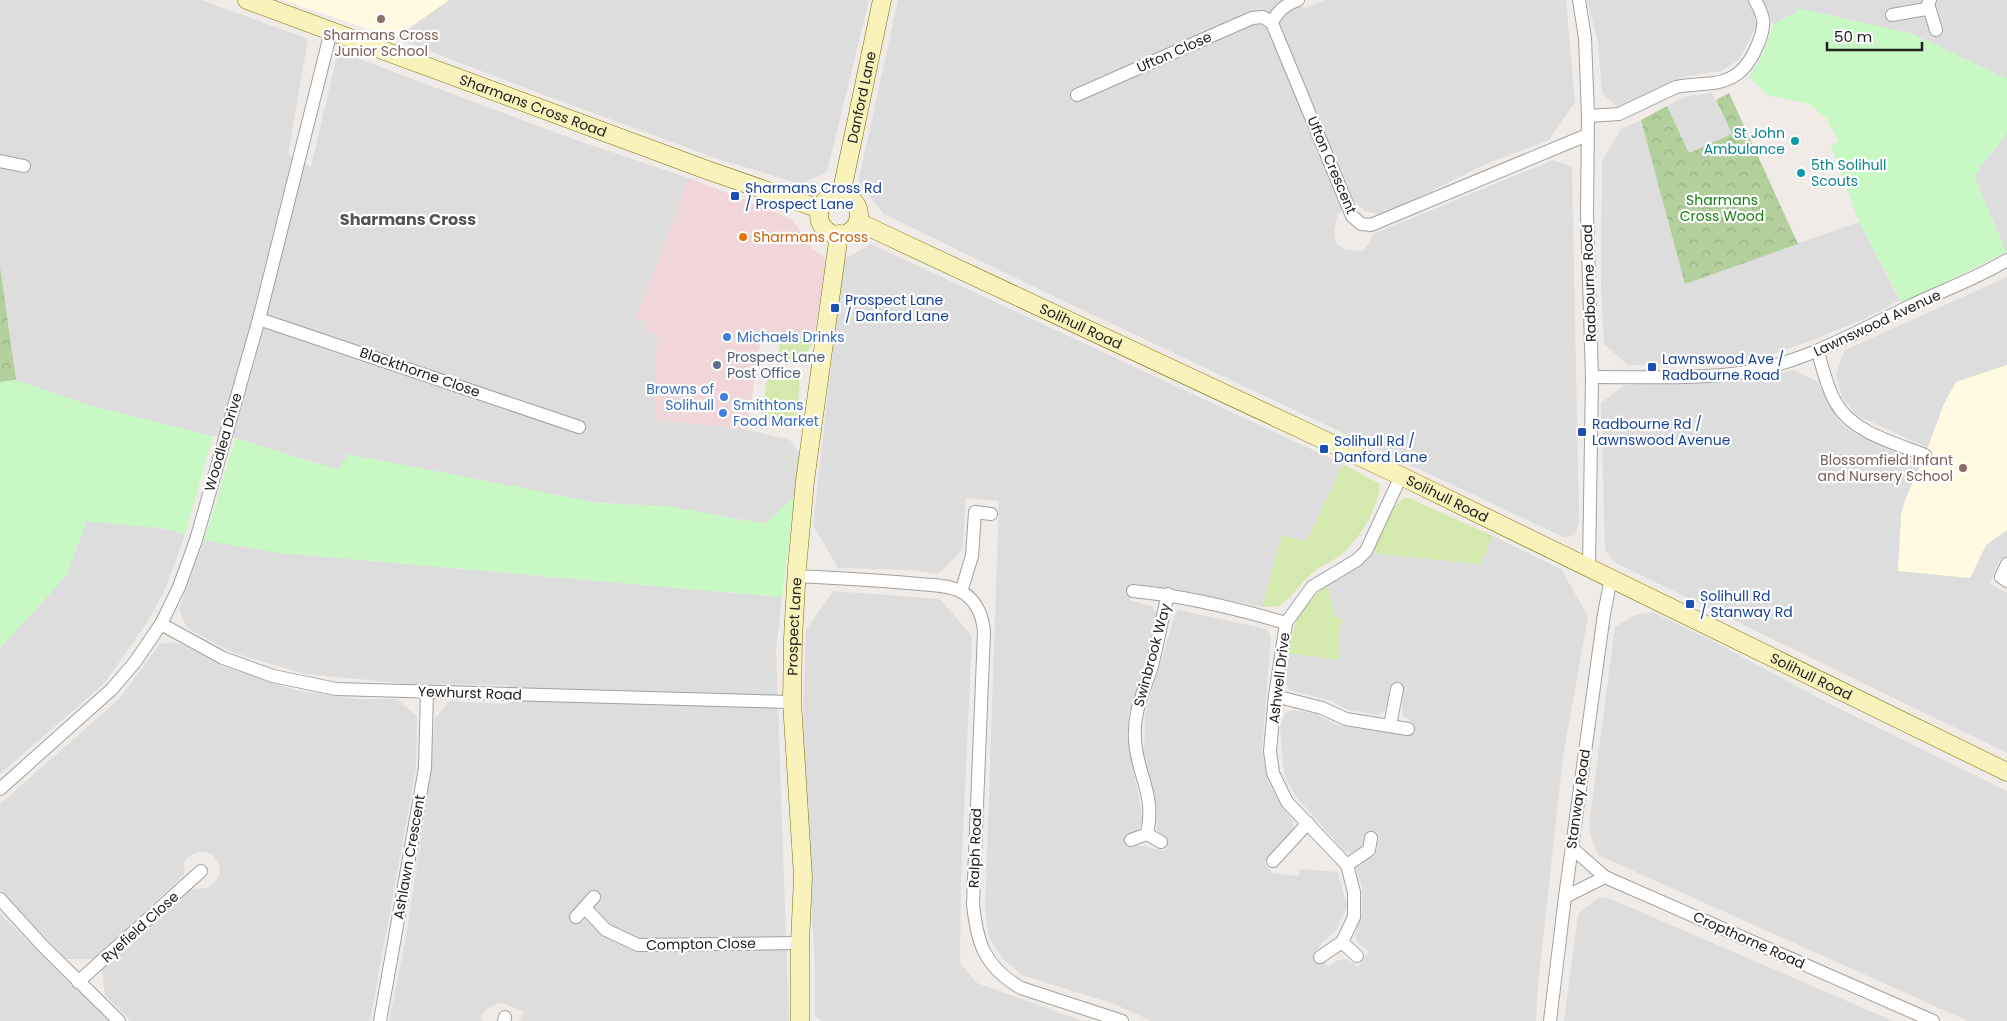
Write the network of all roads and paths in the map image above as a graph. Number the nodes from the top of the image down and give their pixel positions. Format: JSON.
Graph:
{"nodes":[{"id":1,"x":246,"y":0,"type":"edge"},
{"id":2,"x":882,"y":0,"type":"edge"},
{"id":3,"x":1298,"y":0,"type":"edge"},
{"id":4,"x":1579,"y":0,"type":"edge"},
{"id":5,"x":1755,"y":0,"type":"edge"},
{"id":6,"x":1930,"y":3,"type":"edge"},
{"id":7,"x":1892,"y":15,"type":"dead end"},
{"id":8,"x":1272,"y":23,"type":"junction"},
{"id":9,"x":1936,"y":30,"type":"dead end"},
{"id":10,"x":331,"y":31,"type":"junction"},
{"id":11,"x":1077,"y":95,"type":"dead end"},
{"id":12,"x":1588,"y":116,"type":"junction"},
{"id":13,"x":1587,"y":135,"type":"junction"},
{"id":14,"x":0,"y":160,"type":"edge"},
{"id":15,"x":24,"y":166,"type":"dead end"},
{"id":16,"x":841,"y":195,"type":"junction"},
{"id":17,"x":820,"y":209,"type":"junction"},
{"id":18,"x":858,"y":222,"type":"junction"},
{"id":19,"x":839,"y":234,"type":"junction"},
{"id":20,"x":2007,"y":260,"type":"edge"},
{"id":21,"x":259,"y":319,"type":"junction"},
{"id":22,"x":1818,"y":352,"type":"junction"},
{"id":23,"x":1592,"y":377,"type":"junction"},
{"id":24,"x":579,"y":427,"type":"dead end"},
{"id":25,"x":1925,"y":455,"type":"dead end"},
{"id":26,"x":1401,"y":476,"type":"junction"},
{"id":27,"x":991,"y":514,"type":"dead end"},
{"id":28,"x":2007,"y":564,"type":"edge"},
{"id":29,"x":1589,"y":567,"type":"junction"},
{"id":30,"x":796,"y":576,"type":"junction"},
{"id":31,"x":1611,"y":578,"type":"junction"},
{"id":32,"x":2007,"y":580,"type":"edge"},
{"id":33,"x":1134,"y":591,"type":"dead end"},
{"id":34,"x":961,"y":592,"type":"junction"},
{"id":35,"x":1168,"y":594,"type":"junction"},
{"id":36,"x":1286,"y":622,"type":"junction"},
{"id":37,"x":161,"y":624,"type":"junction"},
{"id":38,"x":1397,"y":689,"type":"dead end"},
{"id":39,"x":427,"y":692,"type":"junction"},
{"id":40,"x":1275,"y":696,"type":"junction"},
{"id":41,"x":792,"y":702,"type":"junction"},
{"id":42,"x":1390,"y":726,"type":"junction"},
{"id":43,"x":1408,"y":729,"type":"dead end"},
{"id":44,"x":2007,"y":772,"type":"edge"},
{"id":45,"x":0,"y":789,"type":"edge"},
{"id":46,"x":1308,"y":823,"type":"junction"},
{"id":47,"x":1148,"y":834,"type":"junction"},
{"id":48,"x":1371,"y":838,"type":"dead end"},
{"id":49,"x":1131,"y":840,"type":"dead end"},
{"id":50,"x":1161,"y":842,"type":"dead end"},
{"id":51,"x":1572,"y":848,"type":"junction"},
{"id":52,"x":1272,"y":861,"type":"dead end"},
{"id":53,"x":1348,"y":866,"type":"junction"},
{"id":54,"x":201,"y":871,"type":"dead end"},
{"id":55,"x":1606,"y":876,"type":"junction"},
{"id":56,"x":594,"y":897,"type":"dead end"},
{"id":57,"x":1565,"y":897,"type":"junction"},
{"id":58,"x":0,"y":899,"type":"edge"},
{"id":59,"x":1342,"y":942,"type":"junction"},
{"id":60,"x":800,"y":943,"type":"junction"},
{"id":61,"x":1357,"y":956,"type":"dead end"},
{"id":62,"x":1320,"y":957,"type":"dead end"},
{"id":63,"x":78,"y":982,"type":"junction"},
{"id":64,"x":119,"y":1021,"type":"edge"},
{"id":65,"x":380,"y":1021,"type":"edge"},
{"id":66,"x":800,"y":1021,"type":"edge"},
{"id":67,"x":1122,"y":1021,"type":"edge"},
{"id":68,"x":1550,"y":1021,"type":"edge"},
{"id":69,"x":1933,"y":1021,"type":"edge"}],
"edges":[{"from":1,"to":10,"type":"street","name":"Sharmans Cross Road"},
{"from":2,"to":16,"type":"street","name":"Danford Lane"},
{"from":3,"to":8,"type":"street"},
{"from":4,"to":12,"type":"street","name":"Radbourne Road"},
{"from":5,"to":12,"type":"street"},
{"from":6,"to":7,"type":"street"},
{"from":6,"to":9,"type":"street"},
{"from":8,"to":11,"type":"street","name":"Ufton Close"},
{"from":8,"to":13,"type":"street","name":"Ufton Crescent"},
{"from":10,"to":17,"type":"street","name":"Sharmans Cross Road"},
{"from":10,"to":21,"type":"street","name":"Woodlea Drive"},
{"from":12,"to":13,"type":"street","name":"Radbourne Road"},
{"from":13,"to":23,"type":"street","name":"Radbourne Road"},
{"from":14,"to":15,"type":"street"},
{"from":16,"to":17,"type":"street"},
{"from":16,"to":18,"type":"street"},
{"from":17,"to":19,"type":"street"},
{"from":18,"to":19,"type":"street"},
{"from":18,"to":26,"type":"street","name":"Solihull Road"},
{"from":19,"to":30,"type":"street","name":"Prospect Lane"},
{"from":20,"to":22,"type":"street","name":"Lawnswood Avenue"},
{"from":21,"to":24,"type":"street","name":"Blackthorne Close"},
{"from":21,"to":37,"type":"street","name":"Woodlea Drive"},
{"from":22,"to":23,"type":"street","name":"Lawnswood Avenue"},
{"from":22,"to":25,"type":"street"},
{"from":23,"to":29,"type":"street","name":"Radbourne Road"},
{"from":26,"to":29,"type":"street","name":"Solihull Road"},
{"from":26,"to":36,"type":"street","name":"Ashwell Drive"},
{"from":27,"to":34,"type":"street"},
{"from":28,"to":32,"type":"street"},
{"from":29,"to":31,"type":"street","name":"Solihull Road"},
{"from":30,"to":34,"type":"street"},
{"from":30,"to":41,"type":"street","name":"Prospect Lane"},
{"from":31,"to":44,"type":"street","name":"Solihull Road"},
{"from":31,"to":51,"type":"street","name":"Stanway Road"},
{"from":33,"to":35,"type":"street","name":"Swinbrook Way"},
{"from":34,"to":67,"type":"street","name":"Ralph Road"},
{"from":35,"to":36,"type":"street","name":"Swinbrook Way"},
{"from":35,"to":47,"type":"street","name":"Swinbrook Way"},
{"from":36,"to":40,"type":"street","name":"Ashwell Drive"},
{"from":37,"to":39,"type":"street","name":"Yewhurst Road"},
{"from":37,"to":45,"type":"street","name":"Woodlea Drive"},
{"from":38,"to":42,"type":"street"},
{"from":39,"to":41,"type":"street","name":"Yewhurst Road"},
{"from":39,"to":65,"type":"street","name":"Ashlawn Crescent"},
{"from":40,"to":42,"type":"street"},
{"from":40,"to":46,"type":"street","name":"Ashwell Drive"},
{"from":41,"to":60,"type":"street","name":"Prospect Lane"},
{"from":42,"to":43,"type":"street"},
{"from":46,"to":52,"type":"street"},
{"from":46,"to":53,"type":"street","name":"Ashwell Drive"},
{"from":47,"to":49,"type":"street"},
{"from":47,"to":50,"type":"street"},
{"from":48,"to":53,"type":"street"},
{"from":51,"to":55,"type":"street","name":"Cropthorne Road"},
{"from":51,"to":57,"type":"street","name":"Stanway Road"},
{"from":53,"to":59,"type":"street"},
{"from":54,"to":63,"type":"street","name":"Ryefield Close"},
{"from":55,"to":57,"type":"street"},
{"from":55,"to":69,"type":"street","name":"Cropthorne Road"},
{"from":56,"to":60,"type":"street","name":"Compton Close"},
{"from":57,"to":68,"type":"street","name":"Stanway Road"},
{"from":58,"to":63,"type":"street"},
{"from":59,"to":61,"type":"street"},
{"from":59,"to":62,"type":"street"},
{"from":60,"to":66,"type":"street","name":"Prospect Lane"},
{"from":63,"to":64,"type":"street"}]}
